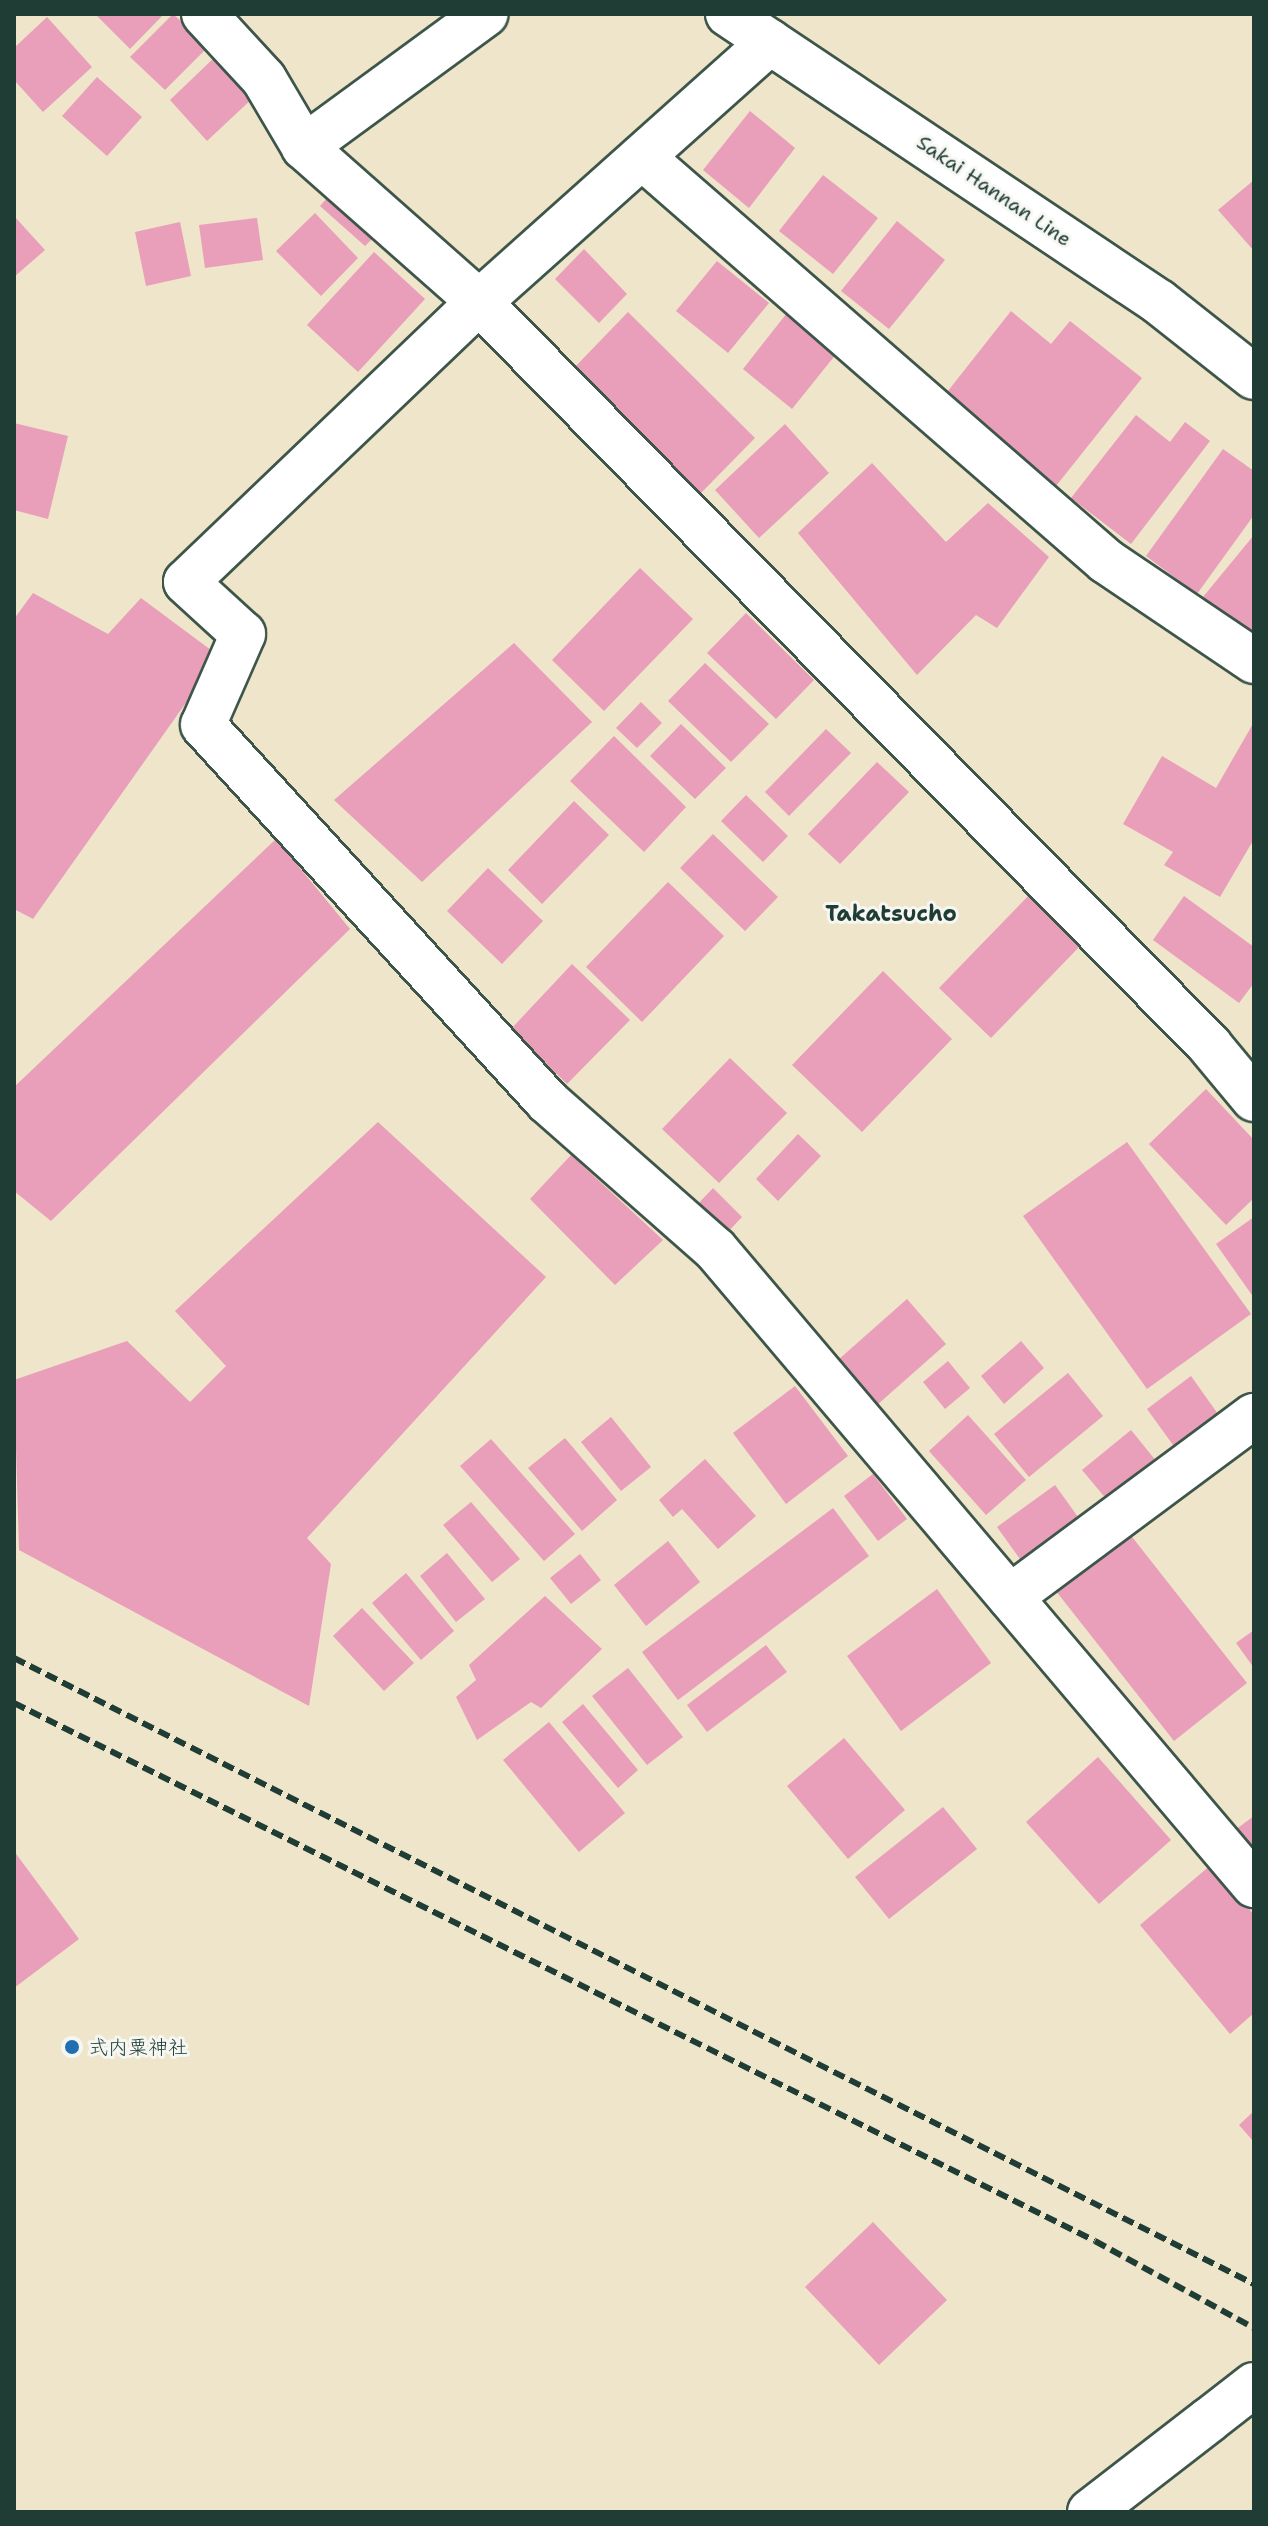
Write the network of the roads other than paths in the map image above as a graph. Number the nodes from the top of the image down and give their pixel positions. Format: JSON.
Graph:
{"nodes":[{"id":1,"x":204,"y":14,"type":"edge"},
{"id":2,"x":486,"y":14,"type":"edge"},
{"id":3,"x":728,"y":14,"type":"edge"},
{"id":4,"x":770,"y":42,"type":"junction"},
{"id":5,"x":304,"y":147,"type":"junction"},
{"id":6,"x":642,"y":157,"type":"junction"},
{"id":7,"x":479,"y":302,"type":"junction"},
{"id":8,"x":1254,"y":377,"type":"edge"},
{"id":9,"x":1254,"y":661,"type":"edge"},
{"id":10,"x":1254,"y":1099,"type":"edge"},
{"id":11,"x":1254,"y":1416,"type":"edge"},
{"id":12,"x":1010,"y":1597,"type":"junction"},
{"id":13,"x":1254,"y":1885,"type":"edge"},
{"id":14,"x":1254,"y":2385,"type":"edge"},
{"id":15,"x":1090,"y":2512,"type":"edge"}],
"edges":[{"from":1,"to":5,"type":"street"},
{"from":2,"to":5,"type":"street"},
{"from":3,"to":4,"type":"street","name":"Sakai Hannan Line"},
{"from":4,"to":6,"type":"street"},
{"from":4,"to":8,"type":"street","name":"Sakai Hannan Line"},
{"from":5,"to":7,"type":"street"},
{"from":6,"to":7,"type":"street"},
{"from":6,"to":9,"type":"street"},
{"from":7,"to":10,"type":"street"},
{"from":7,"to":12,"type":"street"},
{"from":11,"to":12,"type":"street"},
{"from":12,"to":13,"type":"street"},
{"from":14,"to":15,"type":"street"}]}
